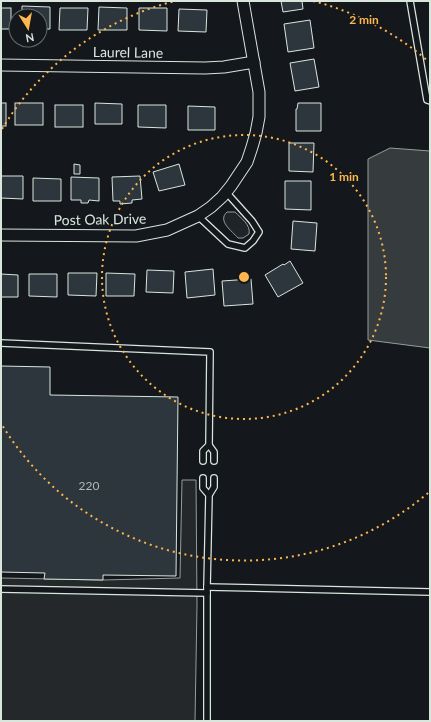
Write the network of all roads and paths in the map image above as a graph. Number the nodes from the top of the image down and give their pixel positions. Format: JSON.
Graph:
{"nodes":[{"id":1,"x":243,"y":1,"type":"edge"},
{"id":2,"x":410,"y":1,"type":"edge"},
{"id":3,"x":254,"y":62,"type":"junction"},
{"id":4,"x":1,"y":65,"type":"edge"},
{"id":5,"x":430,"y":101,"type":"edge"},
{"id":6,"x":226,"y":192,"type":"junction"},
{"id":7,"x":198,"y":216,"type":"junction"},
{"id":8,"x":1,"y":235,"type":"edge"},
{"id":9,"x":1,"y":343,"type":"edge"},
{"id":10,"x":209,"y":445,"type":"junction"},
{"id":11,"x":203,"y":461,"type":"dead end"},
{"id":12,"x":214,"y":462,"type":"dead end"},
{"id":13,"x":203,"y":478,"type":"dead end"},
{"id":14,"x":214,"y":478,"type":"dead end"},
{"id":15,"x":209,"y":495,"type":"junction"},
{"id":16,"x":1,"y":589,"type":"edge"},
{"id":17,"x":207,"y":590,"type":"junction"},
{"id":18,"x":430,"y":592,"type":"edge"},
{"id":19,"x":207,"y":721,"type":"edge"}],
"edges":[{"from":1,"to":3,"type":"street","name":"Post Oak Drive"},
{"from":2,"to":5,"type":"lane"},
{"from":3,"to":4,"type":"street","name":"Laurel Lane"},
{"from":3,"to":6,"type":"street","name":"Post Oak Drive"},
{"from":6,"to":7,"type":"street","name":"Post Oak Drive"},
{"from":6,"to":7,"type":"lane"},
{"from":7,"to":8,"type":"street","name":"Post Oak Drive"},
{"from":9,"to":10,"type":"lane"},
{"from":10,"to":11,"type":"lane"},
{"from":10,"to":12,"type":"lane"},
{"from":13,"to":15,"type":"lane"},
{"from":14,"to":15,"type":"lane"},
{"from":15,"to":17,"type":"lane"},
{"from":16,"to":17,"type":"lane"},
{"from":17,"to":18,"type":"lane"},
{"from":17,"to":19,"type":"lane"}]}
